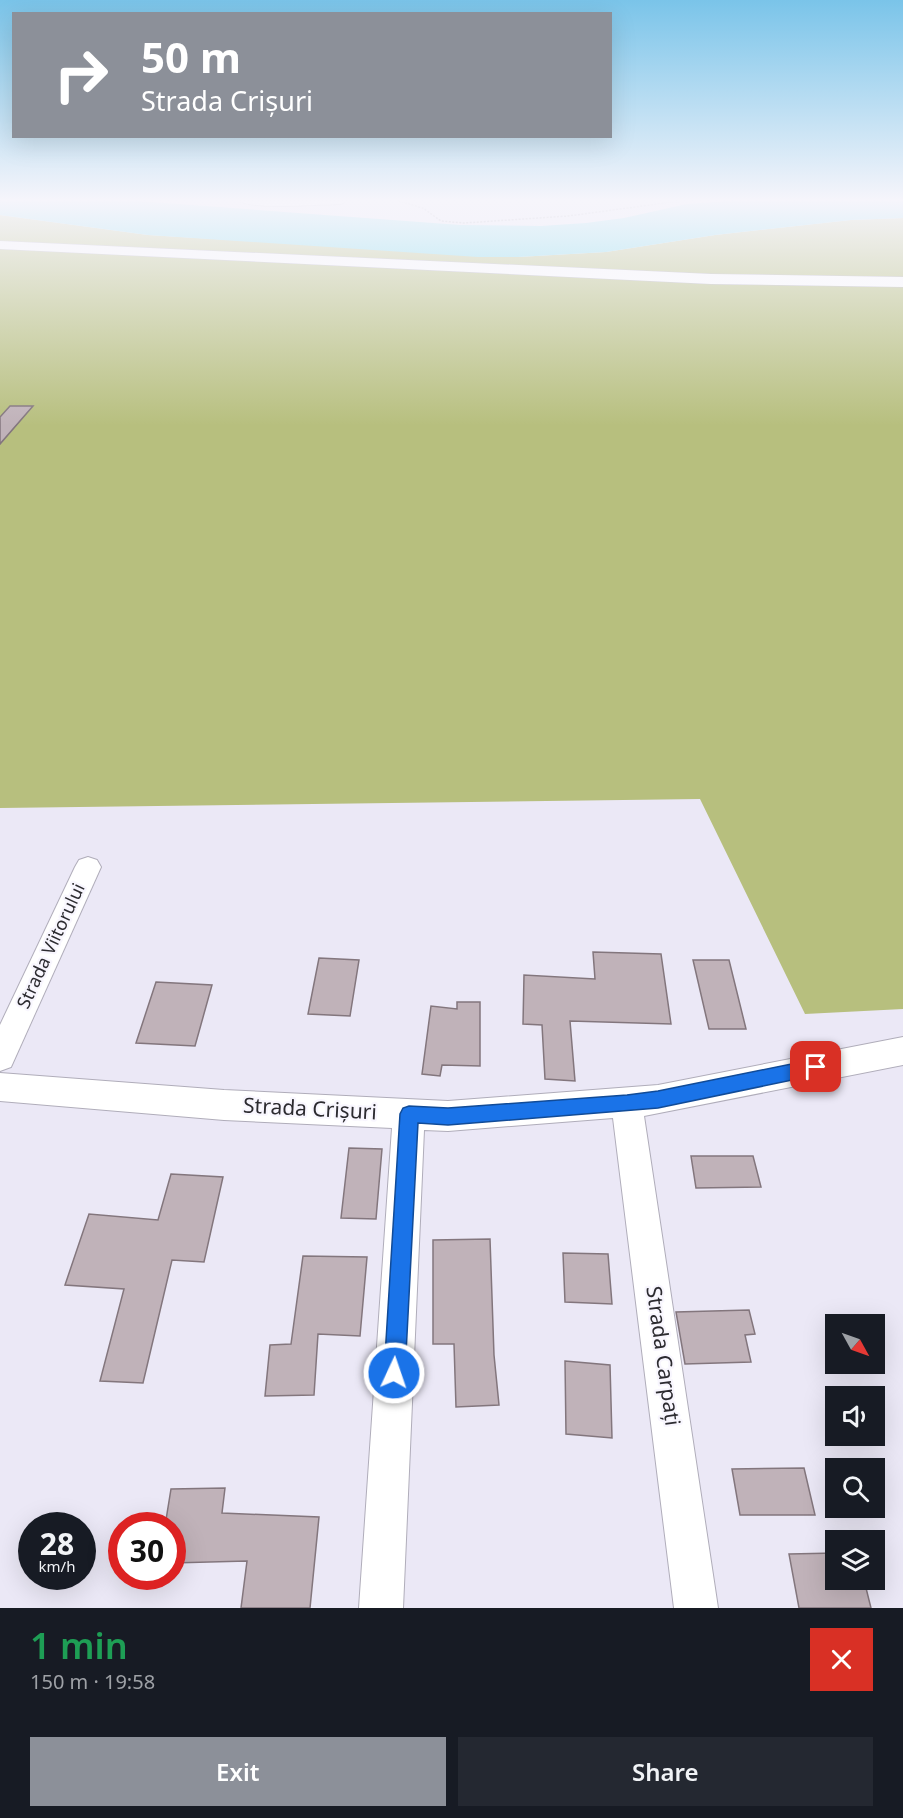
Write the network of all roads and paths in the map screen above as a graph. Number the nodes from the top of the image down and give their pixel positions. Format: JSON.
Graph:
{"nodes":[{"id":1,"x":562,"y":276,"type":"edge"},
{"id":2,"x":646,"y":276,"type":"edge"},
{"id":3,"x":903,"y":284,"type":"edge"},
{"id":4,"x":88,"y":867,"type":"dead end"},
{"id":5,"x":903,"y":1051,"type":"edge"},
{"id":6,"x":0,"y":1057,"type":"edge"},
{"id":7,"x":0,"y":1087,"type":"edge"},
{"id":8,"x":627,"y":1104,"type":"junction"},
{"id":9,"x":409,"y":1114,"type":"junction"},
{"id":10,"x":381,"y":1608,"type":"edge"},
{"id":11,"x":696,"y":1608,"type":"edge"}],
"edges":[{"from":1,"to":3,"type":"highway"},
{"from":2,"to":3,"type":"highway"},
{"from":4,"to":6,"type":"street","name":"Strada Viitorului"},
{"from":5,"to":8,"type":"street","name":"Strada Crișuri"},
{"from":7,"to":9,"type":"street","name":"Strada Crișuri"},
{"from":8,"to":9,"type":"street","name":"Strada Crișuri"},
{"from":8,"to":11,"type":"street","name":"Strada Carpați"},
{"from":9,"to":10,"type":"street"}]}
